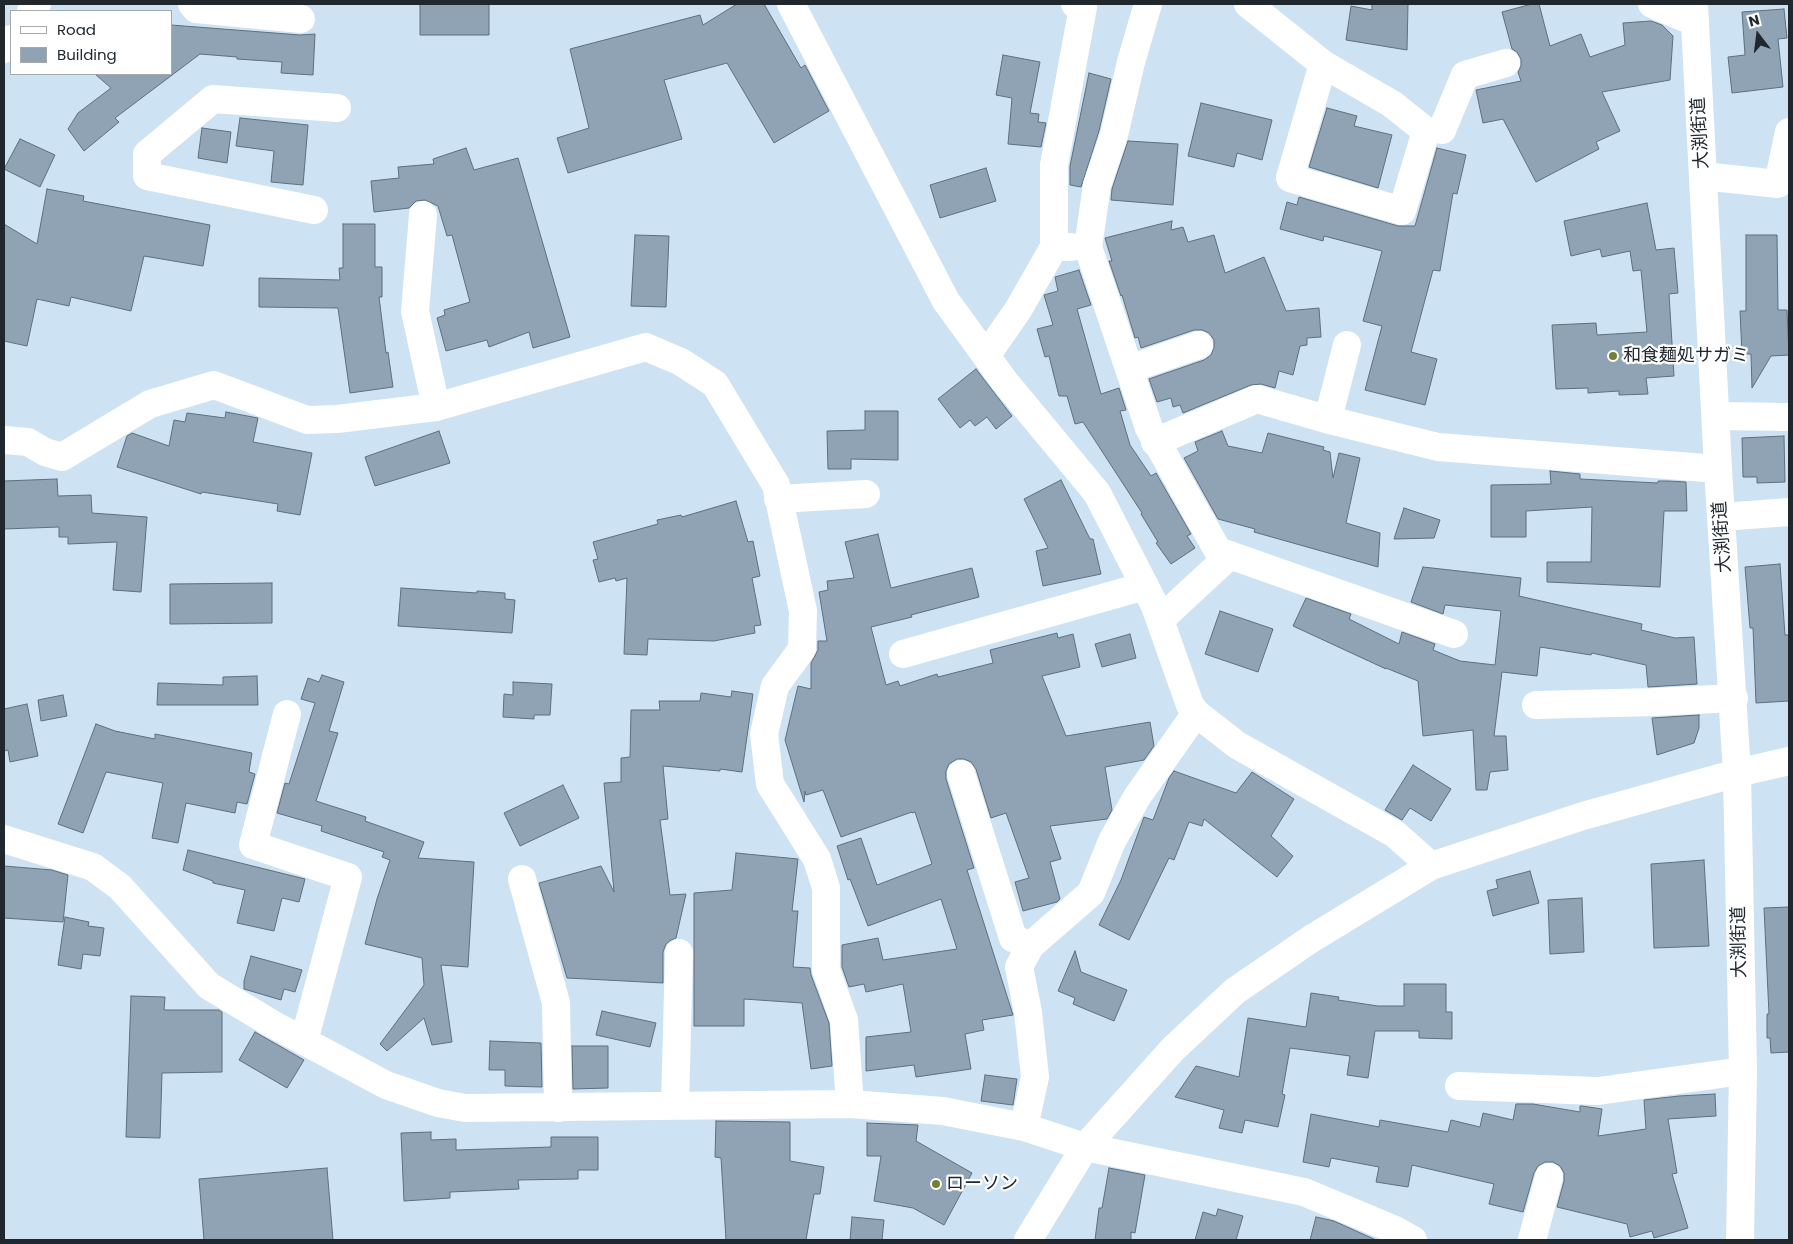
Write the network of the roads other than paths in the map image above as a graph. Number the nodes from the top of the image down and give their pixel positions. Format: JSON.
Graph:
{"nodes":[{"id":1,"x":192,"y":4,"type":"edge"},
{"id":2,"x":791,"y":4,"type":"edge"},
{"id":3,"x":1075,"y":4,"type":"edge"},
{"id":4,"x":1148,"y":4,"type":"edge"},
{"id":5,"x":1248,"y":4,"type":"edge"},
{"id":6,"x":1652,"y":4,"type":"edge"},
{"id":7,"x":1695,"y":13,"type":"edge"},
{"id":8,"x":301,"y":19,"type":"dead end"},
{"id":9,"x":1506,"y":63,"type":"dead end"},
{"id":10,"x":1323,"y":64,"type":"junction"},
{"id":11,"x":337,"y":108,"type":"dead end"},
{"id":12,"x":1442,"y":130,"type":"dead end"},
{"id":13,"x":1789,"y":132,"type":"edge"},
{"id":14,"x":1703,"y":176,"type":"junction"},
{"id":15,"x":1784,"y":185,"type":"edge"},
{"id":16,"x":314,"y":210,"type":"dead end"},
{"id":17,"x":423,"y":215,"type":"dead end"},
{"id":18,"x":1054,"y":247,"type":"junction"},
{"id":19,"x":1088,"y":247,"type":"junction"},
{"id":20,"x":1199,"y":345,"type":"dead end"},
{"id":21,"x":1347,"y":345,"type":"dead end"},
{"id":22,"x":986,"y":356,"type":"junction"},
{"id":23,"x":1129,"y":369,"type":"junction"},
{"id":24,"x":436,"y":407,"type":"junction"},
{"id":25,"x":1716,"y":416,"type":"junction"},
{"id":26,"x":1789,"y":417,"type":"edge"},
{"id":27,"x":1328,"y":419,"type":"junction"},
{"id":28,"x":4,"y":440,"type":"edge"},
{"id":29,"x":1156,"y":442,"type":"junction"},
{"id":30,"x":1718,"y":469,"type":"junction"},
{"id":31,"x":866,"y":494,"type":"dead end"},
{"id":32,"x":778,"y":499,"type":"junction"},
{"id":33,"x":1789,"y":512,"type":"edge"},
{"id":34,"x":1722,"y":517,"type":"junction"},
{"id":35,"x":1230,"y":555,"type":"junction"},
{"id":36,"x":1145,"y":586,"type":"junction"},
{"id":37,"x":1160,"y":620,"type":"junction"},
{"id":38,"x":1454,"y":634,"type":"dead end"},
{"id":39,"x":903,"y":654,"type":"dead end"},
{"id":40,"x":1734,"y":698,"type":"junction"},
{"id":41,"x":1536,"y":705,"type":"dead end"},
{"id":42,"x":1196,"y":712,"type":"junction"},
{"id":43,"x":287,"y":714,"type":"dead end"},
{"id":44,"x":1789,"y":761,"type":"edge"},
{"id":45,"x":1737,"y":773,"type":"junction"},
{"id":46,"x":961,"y":774,"type":"dead end"},
{"id":47,"x":4,"y":839,"type":"edge"},
{"id":48,"x":1431,"y":866,"type":"junction"},
{"id":49,"x":522,"y":879,"type":"dead end"},
{"id":50,"x":1030,"y":946,"type":"junction"},
{"id":51,"x":679,"y":952,"type":"dead end"},
{"id":52,"x":304,"y":1040,"type":"junction"},
{"id":53,"x":1743,"y":1072,"type":"junction"},
{"id":54,"x":1459,"y":1086,"type":"dead end"},
{"id":55,"x":850,"y":1104,"type":"junction"},
{"id":56,"x":675,"y":1106,"type":"junction"},
{"id":57,"x":558,"y":1108,"type":"junction"},
{"id":58,"x":1024,"y":1127,"type":"junction"},
{"id":59,"x":1085,"y":1147,"type":"junction"},
{"id":60,"x":1549,"y":1177,"type":"dead end"},
{"id":61,"x":1028,"y":1240,"type":"edge"},
{"id":62,"x":1413,"y":1240,"type":"edge"},
{"id":63,"x":1532,"y":1240,"type":"edge"},
{"id":64,"x":1740,"y":1240,"type":"edge"}],
"edges":[{"from":1,"to":8,"type":"street"},
{"from":2,"to":22,"type":"street"},
{"from":3,"to":18,"type":"street"},
{"from":4,"to":19,"type":"street"},
{"from":5,"to":10,"type":"street"},
{"from":6,"to":7,"type":"street"},
{"from":7,"to":14,"type":"street","name":"大渕街道"},
{"from":9,"to":12,"type":"street"},
{"from":10,"to":10,"type":"street"},
{"from":11,"to":16,"type":"street"},
{"from":13,"to":15,"type":"street"},
{"from":14,"to":15,"type":"street"},
{"from":14,"to":25,"type":"street","name":"大渕街道"},
{"from":17,"to":24,"type":"street"},
{"from":18,"to":19,"type":"street"},
{"from":18,"to":22,"type":"street"},
{"from":19,"to":23,"type":"street"},
{"from":20,"to":23,"type":"street"},
{"from":21,"to":27,"type":"street"},
{"from":22,"to":36,"type":"street"},
{"from":23,"to":29,"type":"street"},
{"from":24,"to":28,"type":"street"},
{"from":24,"to":32,"type":"street"},
{"from":25,"to":26,"type":"street"},
{"from":25,"to":30,"type":"street","name":"大渕街道"},
{"from":27,"to":29,"type":"street"},
{"from":27,"to":30,"type":"street"},
{"from":29,"to":35,"type":"street"},
{"from":30,"to":34,"type":"street","name":"大渕街道"},
{"from":31,"to":32,"type":"street"},
{"from":32,"to":55,"type":"street"},
{"from":33,"to":34,"type":"street"},
{"from":34,"to":40,"type":"street","name":"大渕街道"},
{"from":35,"to":37,"type":"street"},
{"from":35,"to":38,"type":"street"},
{"from":36,"to":37,"type":"street"},
{"from":36,"to":39,"type":"street"},
{"from":37,"to":42,"type":"street"},
{"from":40,"to":41,"type":"street"},
{"from":40,"to":45,"type":"street","name":"大渕街道"},
{"from":42,"to":48,"type":"street"},
{"from":42,"to":50,"type":"street"},
{"from":43,"to":52,"type":"street"},
{"from":44,"to":45,"type":"street"},
{"from":45,"to":48,"type":"street"},
{"from":45,"to":53,"type":"street","name":"大渕街道"},
{"from":46,"to":50,"type":"street"},
{"from":47,"to":52,"type":"street"},
{"from":48,"to":59,"type":"street"},
{"from":49,"to":57,"type":"street"},
{"from":50,"to":58,"type":"street"},
{"from":51,"to":56,"type":"street"},
{"from":52,"to":57,"type":"street"},
{"from":53,"to":54,"type":"street"},
{"from":53,"to":64,"type":"street","name":"大渕街道"},
{"from":55,"to":56,"type":"street"},
{"from":55,"to":58,"type":"street"},
{"from":56,"to":57,"type":"street"},
{"from":58,"to":59,"type":"street"},
{"from":59,"to":61,"type":"street"},
{"from":59,"to":62,"type":"street"},
{"from":60,"to":63,"type":"street"}]}
